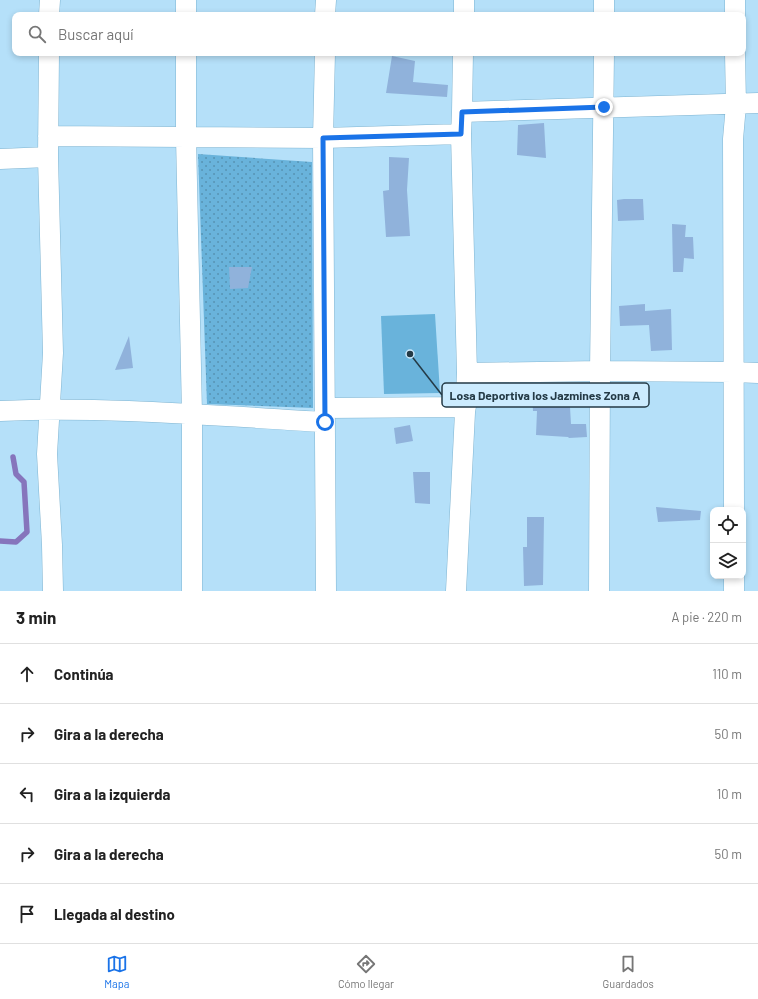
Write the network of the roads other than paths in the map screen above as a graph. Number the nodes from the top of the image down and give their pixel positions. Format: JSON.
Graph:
{"nodes":[{"id":1,"x":50,"y":0,"type":"edge"},
{"id":2,"x":186,"y":0,"type":"edge"},
{"id":3,"x":326,"y":0,"type":"edge"},
{"id":4,"x":464,"y":0,"type":"edge"},
{"id":5,"x":604,"y":0,"type":"edge"},
{"id":6,"x":735,"y":0,"type":"edge"},
{"id":7,"x":49,"y":12,"type":"edge"},
{"id":8,"x":186,"y":12,"type":"edge"},
{"id":9,"x":326,"y":12,"type":"edge"},
{"id":10,"x":464,"y":12,"type":"edge"},
{"id":11,"x":604,"y":12,"type":"edge"},
{"id":12,"x":735,"y":12,"type":"edge"},
{"id":13,"x":49,"y":56,"type":"edge"},
{"id":14,"x":186,"y":56,"type":"edge"},
{"id":15,"x":325,"y":56,"type":"edge"},
{"id":16,"x":463,"y":56,"type":"edge"},
{"id":17,"x":604,"y":56,"type":"edge"},
{"id":18,"x":735,"y":56,"type":"edge"},
{"id":19,"x":758,"y":103,"type":"edge"},
{"id":20,"x":736,"y":104,"type":"junction"},
{"id":21,"x":604,"y":107,"type":"junction"},
{"id":22,"x":462,"y":112,"type":"junction"},
{"id":23,"x":461,"y":134,"type":"junction"},
{"id":24,"x":48,"y":136,"type":"junction"},
{"id":25,"x":186,"y":137,"type":"junction"},
{"id":26,"x":323,"y":138,"type":"junction"},
{"id":27,"x":48,"y":157,"type":"junction"},
{"id":28,"x":0,"y":158,"type":"edge"},
{"id":29,"x":600,"y":371,"type":"junction"},
{"id":30,"x":734,"y":372,"type":"junction"},
{"id":31,"x":758,"y":373,"type":"edge"},
{"id":32,"x":467,"y":374,"type":"junction"},
{"id":33,"x":466,"y":407,"type":"junction"},
{"id":34,"x":49,"y":409,"type":"junction"},
{"id":35,"x":0,"y":412,"type":"edge"},
{"id":36,"x":192,"y":414,"type":"junction"},
{"id":37,"x":325,"y":415,"type":"junction"},
{"id":38,"x":734,"y":507,"type":"edge"},
{"id":39,"x":734,"y":579,"type":"edge"},
{"id":40,"x":53,"y":591,"type":"edge"},
{"id":41,"x":192,"y":591,"type":"edge"},
{"id":42,"x":326,"y":591,"type":"edge"},
{"id":43,"x":456,"y":591,"type":"edge"},
{"id":44,"x":599,"y":591,"type":"edge"},
{"id":45,"x":734,"y":591,"type":"edge"}],
"edges":[{"from":1,"to":7,"type":"street"},
{"from":2,"to":8,"type":"street"},
{"from":3,"to":9,"type":"street"},
{"from":4,"to":10,"type":"street"},
{"from":5,"to":11,"type":"street"},
{"from":6,"to":12,"type":"street"},
{"from":13,"to":24,"type":"street"},
{"from":14,"to":25,"type":"street"},
{"from":15,"to":26,"type":"street"},
{"from":16,"to":22,"type":"street"},
{"from":17,"to":21,"type":"street"},
{"from":18,"to":20,"type":"street"},
{"from":19,"to":20,"type":"street"},
{"from":20,"to":21,"type":"street"},
{"from":20,"to":30,"type":"street"},
{"from":21,"to":22,"type":"street"},
{"from":21,"to":29,"type":"street"},
{"from":22,"to":23,"type":"street"},
{"from":23,"to":26,"type":"street"},
{"from":23,"to":32,"type":"street"},
{"from":24,"to":25,"type":"street"},
{"from":24,"to":27,"type":"street"},
{"from":25,"to":26,"type":"street"},
{"from":25,"to":36,"type":"street"},
{"from":26,"to":37,"type":"street"},
{"from":27,"to":28,"type":"street"},
{"from":27,"to":34,"type":"street"},
{"from":29,"to":30,"type":"street"},
{"from":29,"to":32,"type":"street"},
{"from":29,"to":44,"type":"street"},
{"from":30,"to":31,"type":"street"},
{"from":30,"to":38,"type":"street"},
{"from":32,"to":33,"type":"street"},
{"from":33,"to":37,"type":"street"},
{"from":33,"to":43,"type":"street"},
{"from":34,"to":35,"type":"street"},
{"from":34,"to":36,"type":"street"},
{"from":34,"to":40,"type":"street"},
{"from":36,"to":37,"type":"street"},
{"from":36,"to":41,"type":"street"},
{"from":37,"to":42,"type":"street"},
{"from":39,"to":45,"type":"street"}]}
